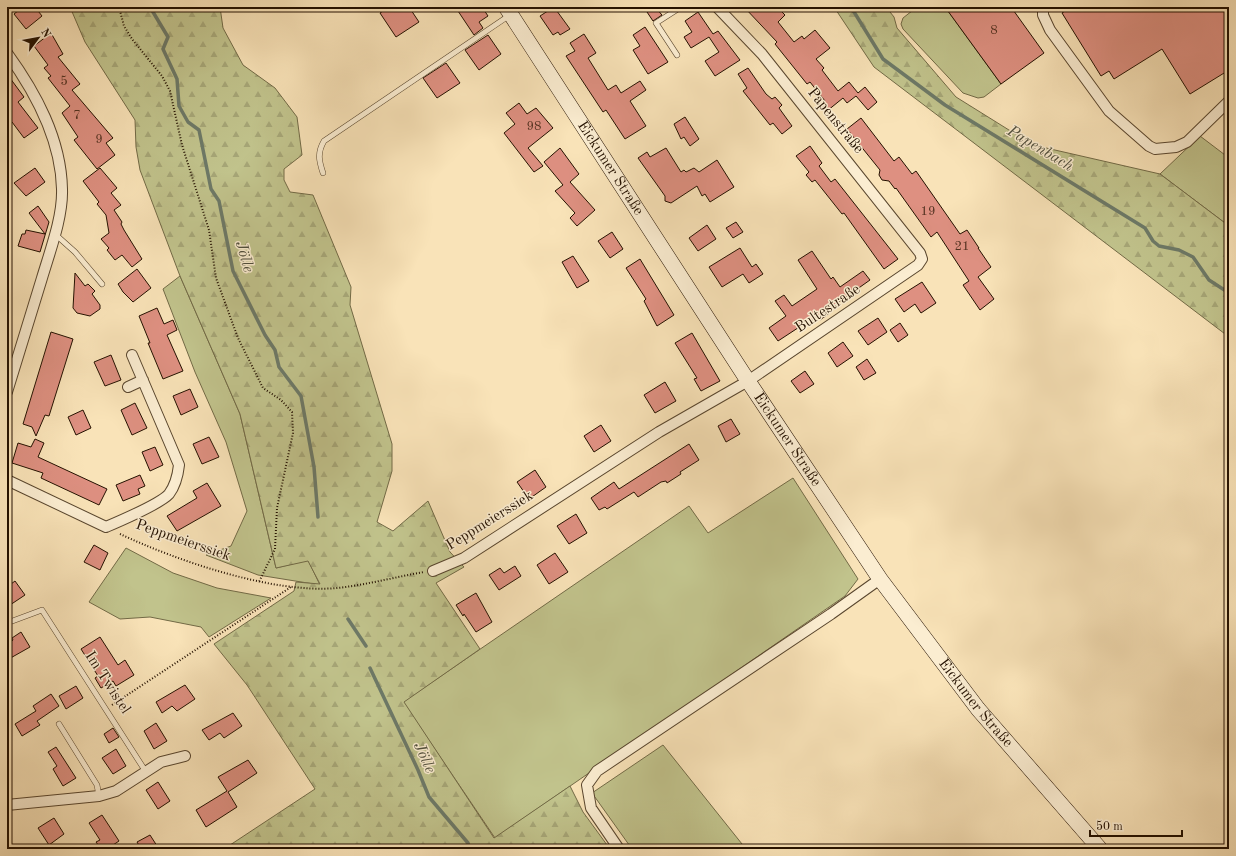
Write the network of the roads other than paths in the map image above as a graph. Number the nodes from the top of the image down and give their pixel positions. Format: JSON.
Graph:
{"nodes":[{"id":1,"x":681,"y":7,"type":"edge"},
{"id":2,"x":717,"y":7,"type":"edge"},
{"id":3,"x":1043,"y":7,"type":"edge"},
{"id":4,"x":508,"y":11,"type":"edge"},
{"id":5,"x":7,"y":53,"type":"edge"},
{"id":6,"x":677,"y":55,"type":"dead end"},
{"id":7,"x":1229,"y":101,"type":"edge"},
{"id":8,"x":324,"y":173,"type":"dead end"},
{"id":9,"x":56,"y":234,"type":"junction"},
{"id":10,"x":922,"y":259,"type":"joint"},
{"id":11,"x":102,"y":284,"type":"dead end"},
{"id":12,"x":132,"y":355,"type":"dead end"},
{"id":13,"x":143,"y":380,"type":"junction"},
{"id":14,"x":748,"y":381,"type":"junction"},
{"id":15,"x":128,"y":387,"type":"dead end"},
{"id":16,"x":7,"y":392,"type":"edge"},
{"id":17,"x":7,"y":480,"type":"edge"},
{"id":18,"x":433,"y":571,"type":"road end"},
{"id":19,"x":880,"y":579,"type":"junction"},
{"id":20,"x":7,"y":623,"type":"edge"},
{"id":21,"x":59,"y":724,"type":"dead end"},
{"id":22,"x":185,"y":756,"type":"dead end"},
{"id":23,"x":146,"y":772,"type":"junction"},
{"id":24,"x":98,"y":796,"type":"junction"},
{"id":25,"x":7,"y":805,"type":"edge"},
{"id":26,"x":619,"y":849,"type":"edge"},
{"id":27,"x":1100,"y":849,"type":"edge"}],
"edges":[{"from":1,"to":6,"type":"lane"},
{"from":2,"to":10,"type":"street","name":"Papenstraße"},
{"from":3,"to":7,"type":"street"},
{"from":4,"to":8,"type":"lane"},
{"from":4,"to":14,"type":"main road","name":"Eickumer Straße"},
{"from":5,"to":9,"type":"street"},
{"from":9,"to":11,"type":"lane"},
{"from":9,"to":16,"type":"street"},
{"from":10,"to":14,"type":"street","name":"Bultestraße"},
{"from":12,"to":13,"type":"street","name":"Peppmeierssiek"},
{"from":13,"to":15,"type":"street"},
{"from":13,"to":17,"type":"street","name":"Peppmeierssiek"},
{"from":14,"to":18,"type":"street","name":"Peppmeierssiek"},
{"from":14,"to":19,"type":"main road","name":"Eickumer Straße"},
{"from":19,"to":26,"type":"street"},
{"from":19,"to":27,"type":"main road","name":"Eickumer Straße"},
{"from":20,"to":23,"type":"lane","name":"Im Twistel"},
{"from":21,"to":24,"type":"lane"},
{"from":22,"to":23,"type":"street"},
{"from":23,"to":24,"type":"street"},
{"from":24,"to":25,"type":"street"}]}
